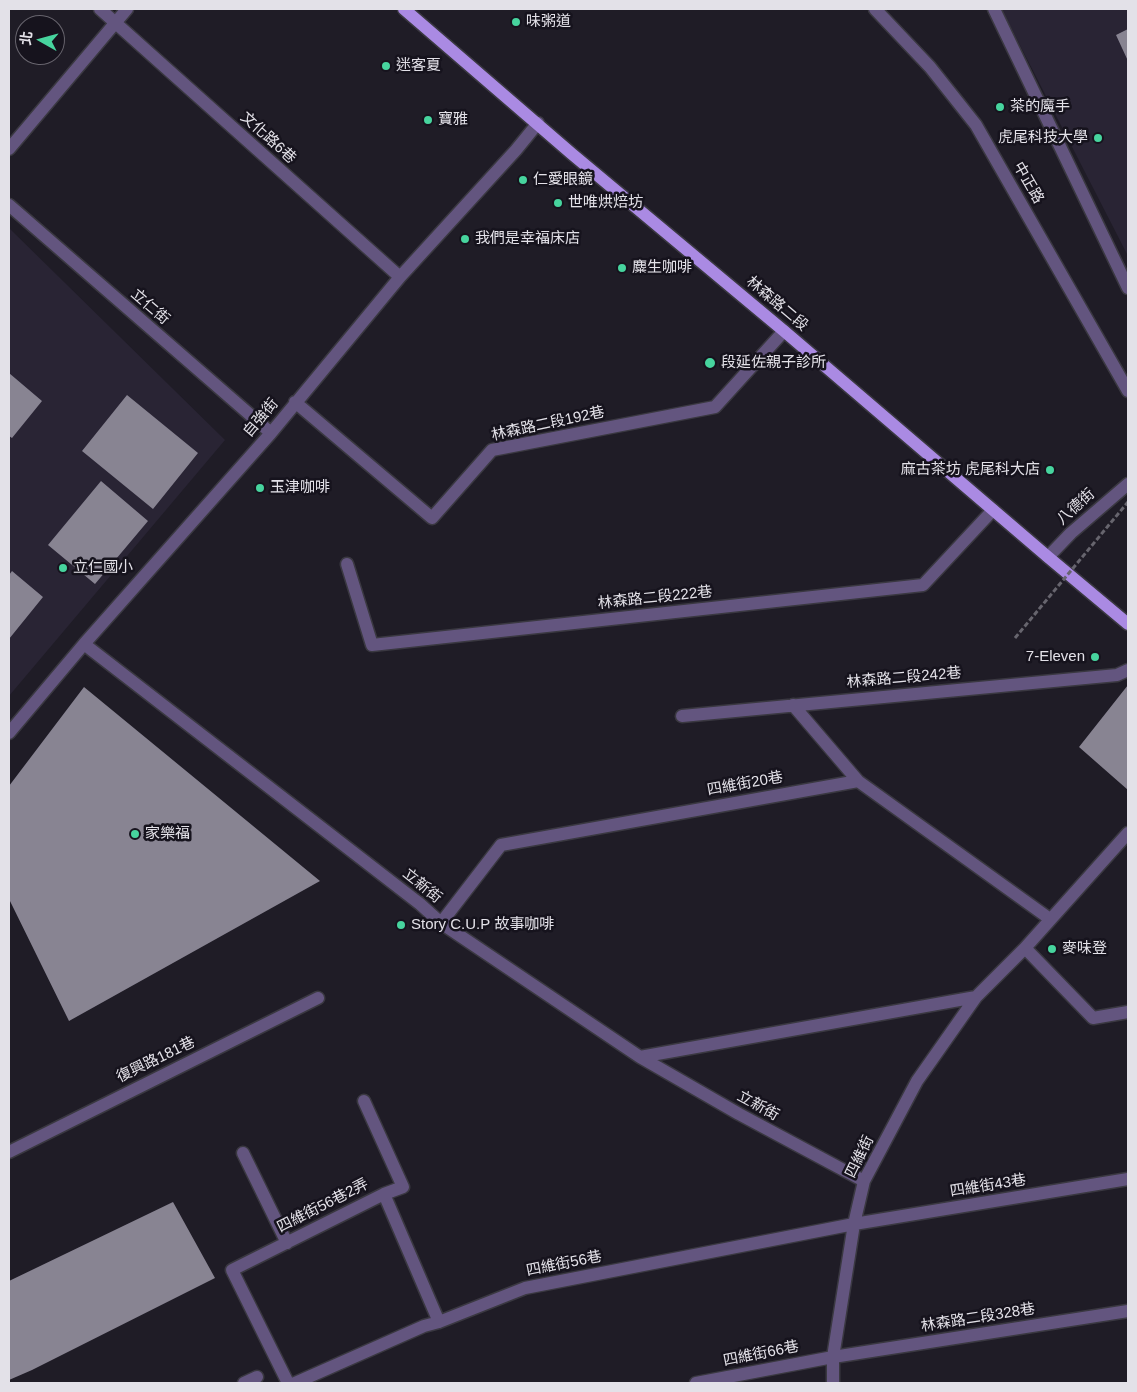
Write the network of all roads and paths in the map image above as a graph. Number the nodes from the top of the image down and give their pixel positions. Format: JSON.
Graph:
{"nodes":[{"id":1,"x":100,"y":9,"type":"edge"},
{"id":2,"x":127,"y":9,"type":"edge"},
{"id":3,"x":404,"y":9,"type":"edge"},
{"id":4,"x":875,"y":9,"type":"edge"},
{"id":5,"x":994,"y":9,"type":"edge"},
{"id":6,"x":115,"y":23,"type":"junction"},
{"id":7,"x":538,"y":123,"type":"junction"},
{"id":8,"x":9,"y":149,"type":"edge"},
{"id":9,"x":9,"y":205,"type":"edge"},
{"id":10,"x":400,"y":277,"type":"junction"},
{"id":11,"x":1128,"y":288,"type":"edge"},
{"id":12,"x":784,"y":331,"type":"junction"},
{"id":13,"x":1128,"y":391,"type":"edge"},
{"id":14,"x":296,"y":402,"type":"junction"},
{"id":15,"x":271,"y":433,"type":"junction"},
{"id":16,"x":1128,"y":484,"type":"edge"},
{"id":17,"x":1128,"y":502,"type":"edge"},
{"id":18,"x":993,"y":510,"type":"junction"},
{"id":19,"x":1048,"y":558,"type":"junction"},
{"id":20,"x":347,"y":564,"type":"dead end"},
{"id":21,"x":1128,"y":624,"type":"edge"},
{"id":22,"x":1015,"y":638,"type":"dead end"},
{"id":23,"x":84,"y":644,"type":"junction"},
{"id":24,"x":1128,"y":670,"type":"edge"},
{"id":25,"x":793,"y":705,"type":"junction"},
{"id":26,"x":682,"y":716,"type":"dead end"},
{"id":27,"x":9,"y":733,"type":"edge"},
{"id":28,"x":858,"y":781,"type":"junction"},
{"id":29,"x":1128,"y":833,"type":"edge"},
{"id":30,"x":1050,"y":919,"type":"junction"},
{"id":31,"x":442,"y":923,"type":"junction"},
{"id":32,"x":1025,"y":948,"type":"junction"},
{"id":33,"x":976,"y":997,"type":"junction"},
{"id":34,"x":318,"y":998,"type":"dead end"},
{"id":35,"x":1128,"y":1012,"type":"edge"},
{"id":36,"x":640,"y":1057,"type":"junction"},
{"id":37,"x":364,"y":1101,"type":"dead end"},
{"id":38,"x":9,"y":1152,"type":"edge"},
{"id":39,"x":243,"y":1153,"type":"dead end"},
{"id":40,"x":1128,"y":1179,"type":"edge"},
{"id":41,"x":864,"y":1181,"type":"junction"},
{"id":42,"x":384,"y":1194,"type":"junction"},
{"id":43,"x":854,"y":1224,"type":"junction"},
{"id":44,"x":287,"y":1243,"type":"junction"},
{"id":45,"x":1128,"y":1311,"type":"edge"},
{"id":46,"x":439,"y":1322,"type":"junction"},
{"id":47,"x":833,"y":1357,"type":"junction"},
{"id":48,"x":257,"y":1377,"type":"dead end"},
{"id":49,"x":244,"y":1383,"type":"edge"},
{"id":50,"x":288,"y":1383,"type":"edge"},
{"id":51,"x":295,"y":1383,"type":"edge"},
{"id":52,"x":696,"y":1383,"type":"edge"},
{"id":53,"x":832,"y":1383,"type":"edge"}],
"edges":[{"from":1,"to":6,"type":"street","name":"文化路6巷"},
{"from":2,"to":6,"type":"street"},
{"from":3,"to":7,"type":"main road","name":"林森路二段"},
{"from":4,"to":13,"type":"street","name":"中正路"},
{"from":5,"to":11,"type":"street"},
{"from":6,"to":8,"type":"street"},
{"from":6,"to":10,"type":"street","name":"文化路6巷"},
{"from":7,"to":10,"type":"street","name":"自強街"},
{"from":7,"to":12,"type":"main road","name":"林森路二段"},
{"from":9,"to":15,"type":"street","name":"立仁街"},
{"from":10,"to":14,"type":"street","name":"自強街"},
{"from":12,"to":14,"type":"street","name":"林森路二段192巷"},
{"from":12,"to":18,"type":"main road","name":"林森路二段"},
{"from":14,"to":15,"type":"street","name":"自強街"},
{"from":15,"to":23,"type":"street","name":"自強街"},
{"from":16,"to":19,"type":"street","name":"八德街"},
{"from":17,"to":22,"type":"path","bridge":true},
{"from":18,"to":19,"type":"main road","name":"林森路二段"},
{"from":18,"to":20,"type":"street","name":"林森路二段222巷"},
{"from":19,"to":21,"type":"main road","name":"林森路二段"},
{"from":23,"to":27,"type":"street","name":"自強街"},
{"from":23,"to":31,"type":"street","name":"立新街"},
{"from":24,"to":25,"type":"street","name":"林森路二段242巷"},
{"from":25,"to":26,"type":"street","name":"林森路二段242巷"},
{"from":25,"to":28,"type":"street"},
{"from":28,"to":30,"type":"street"},
{"from":28,"to":31,"type":"street","name":"四維街20巷"},
{"from":29,"to":30,"type":"street","name":"四維街"},
{"from":30,"to":32,"type":"street","name":"四維街"},
{"from":31,"to":36,"type":"street","name":"立新街"},
{"from":32,"to":33,"type":"street","name":"四維街"},
{"from":32,"to":35,"type":"street"},
{"from":33,"to":36,"type":"street"},
{"from":33,"to":41,"type":"street","name":"四維街"},
{"from":34,"to":38,"type":"street","name":"復興路181巷"},
{"from":36,"to":41,"type":"street","name":"立新街"},
{"from":37,"to":42,"type":"street"},
{"from":39,"to":44,"type":"street"},
{"from":40,"to":43,"type":"street","name":"四維街43巷"},
{"from":41,"to":43,"type":"street","name":"四維街"},
{"from":42,"to":44,"type":"street","name":"四維街56巷2弄"},
{"from":42,"to":46,"type":"street","name":"四維街56巷2弄"},
{"from":43,"to":46,"type":"street","name":"四維街56巷"},
{"from":43,"to":47,"type":"street","name":"四維街"},
{"from":44,"to":50,"type":"street","name":"四維街56巷2弄"},
{"from":45,"to":47,"type":"street","name":"林森路二段328巷"},
{"from":46,"to":51,"type":"street","name":"四維街56巷"},
{"from":47,"to":52,"type":"street","name":"四維街66巷"},
{"from":47,"to":53,"type":"street","name":"四維街"},
{"from":48,"to":49,"type":"street"}]}
